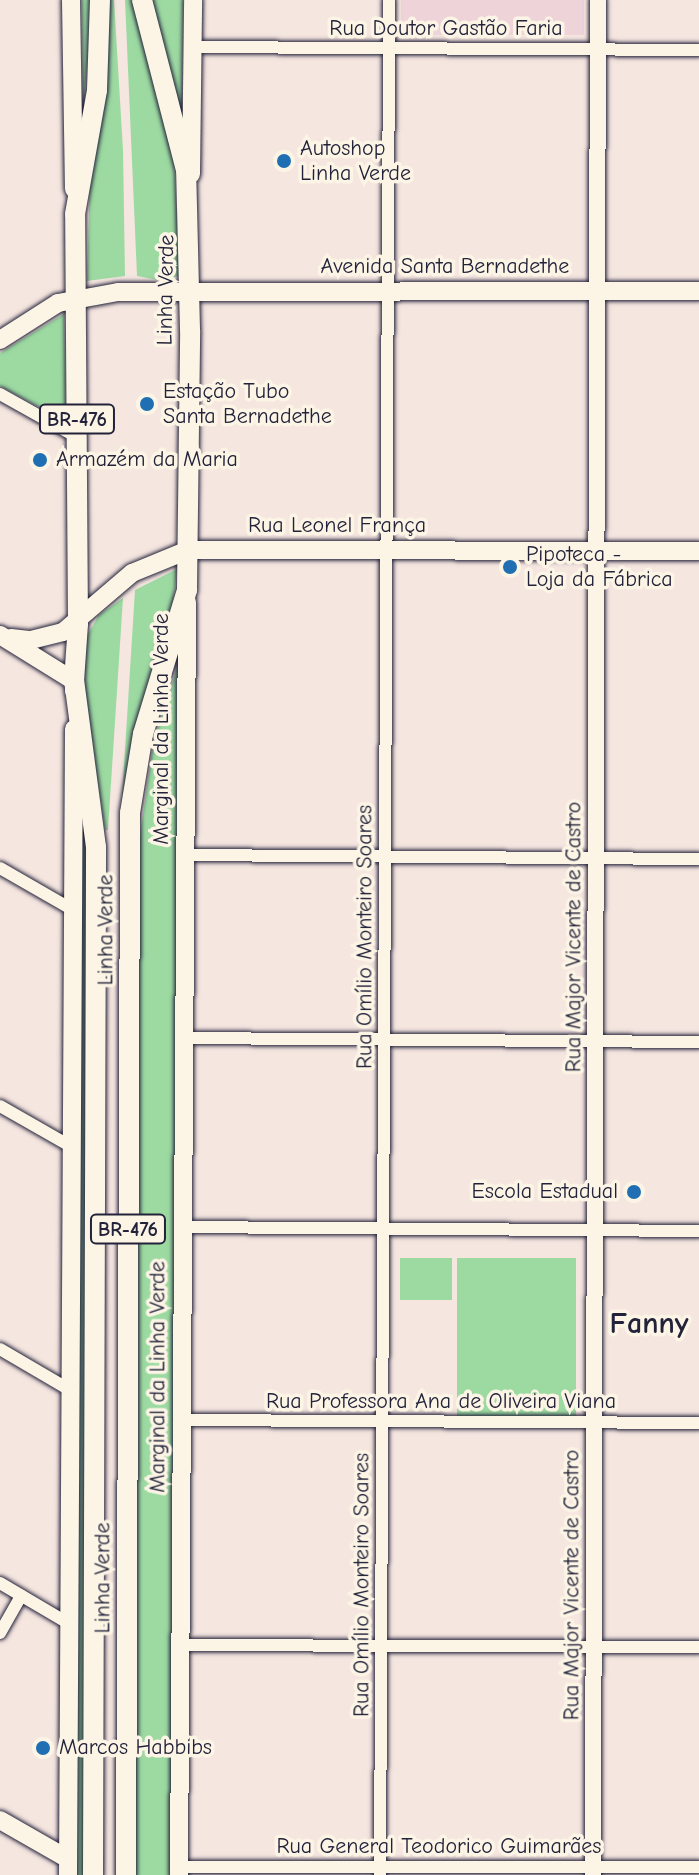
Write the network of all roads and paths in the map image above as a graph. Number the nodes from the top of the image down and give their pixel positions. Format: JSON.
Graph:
{"nodes":[{"id":1,"x":71,"y":0,"type":"edge"},
{"id":2,"x":100,"y":0,"type":"edge"},
{"id":3,"x":142,"y":0,"type":"edge"},
{"id":4,"x":193,"y":0,"type":"edge"},
{"id":5,"x":389,"y":0,"type":"edge"},
{"id":6,"x":598,"y":0,"type":"edge"},
{"id":7,"x":192,"y":47,"type":"junction"},
{"id":8,"x":389,"y":48,"type":"junction"},
{"id":9,"x":598,"y":49,"type":"junction"},
{"id":10,"x":699,"y":50,"type":"edge"},
{"id":11,"x":75,"y":214,"type":"junction"},
{"id":12,"x":190,"y":221,"type":"junction"},
{"id":13,"x":190,"y":290,"type":"junction"},
{"id":14,"x":388,"y":291,"type":"junction"},
{"id":15,"x":598,"y":291,"type":"junction"},
{"id":16,"x":699,"y":291,"type":"edge"},
{"id":17,"x":76,"y":297,"type":"junction"},
{"id":18,"x":0,"y":340,"type":"edge"},
{"id":19,"x":0,"y":394,"type":"edge"},
{"id":20,"x":77,"y":437,"type":"junction"},
{"id":21,"x":188,"y":550,"type":"junction"},
{"id":22,"x":386,"y":550,"type":"junction"},
{"id":23,"x":597,"y":551,"type":"junction"},
{"id":24,"x":699,"y":551,"type":"edge"},
{"id":25,"x":187,"y":590,"type":"junction"},
{"id":26,"x":78,"y":624,"type":"junction"},
{"id":27,"x":2,"y":636,"type":"edge"},
{"id":28,"x":74,"y":681,"type":"junction"},
{"id":29,"x":186,"y":855,"type":"junction"},
{"id":30,"x":385,"y":856,"type":"junction"},
{"id":31,"x":596,"y":858,"type":"junction"},
{"id":32,"x":699,"y":859,"type":"edge"},
{"id":33,"x":0,"y":868,"type":"edge"},
{"id":34,"x":73,"y":910,"type":"junction"},
{"id":35,"x":185,"y":1038,"type":"junction"},
{"id":36,"x":384,"y":1040,"type":"junction"},
{"id":37,"x":596,"y":1041,"type":"junction"},
{"id":38,"x":699,"y":1042,"type":"edge"},
{"id":39,"x":0,"y":1106,"type":"edge"},
{"id":40,"x":72,"y":1147,"type":"junction"},
{"id":41,"x":183,"y":1227,"type":"junction"},
{"id":42,"x":383,"y":1229,"type":"junction"},
{"id":43,"x":595,"y":1231,"type":"junction"},
{"id":44,"x":699,"y":1231,"type":"edge"},
{"id":45,"x":0,"y":1349,"type":"edge"},
{"id":46,"x":70,"y":1390,"type":"junction"},
{"id":47,"x":182,"y":1420,"type":"junction"},
{"id":48,"x":382,"y":1421,"type":"junction"},
{"id":49,"x":595,"y":1423,"type":"junction"},
{"id":50,"x":699,"y":1423,"type":"edge"},
{"id":51,"x":0,"y":1583,"type":"edge"},
{"id":52,"x":21,"y":1596,"type":"junction"},
{"id":53,"x":68,"y":1623,"type":"junction"},
{"id":54,"x":0,"y":1633,"type":"edge"},
{"id":55,"x":181,"y":1645,"type":"junction"},
{"id":56,"x":381,"y":1646,"type":"junction"},
{"id":57,"x":594,"y":1647,"type":"junction"},
{"id":58,"x":699,"y":1647,"type":"edge"},
{"id":59,"x":0,"y":1820,"type":"edge"},
{"id":60,"x":68,"y":1867,"type":"edge"},
{"id":61,"x":699,"y":1867,"type":"edge"},
{"id":62,"x":179,"y":1871,"type":"edge"},
{"id":63,"x":380,"y":1871,"type":"edge"},
{"id":64,"x":594,"y":1871,"type":"edge"},
{"id":65,"x":93,"y":1875,"type":"edge"},
{"id":66,"x":126,"y":1875,"type":"edge"}],
"edges":[{"from":1,"to":11,"type":"main road"},
{"from":2,"to":11,"type":"highway","name":"Linha Verde","number":"BR-476"},
{"from":3,"to":12,"type":"highway","name":"Linha Verde","number":"BR-476"},
{"from":4,"to":7,"type":"main road"},
{"from":5,"to":8,"type":"street","name":"Rua Omílio Monteiro Soares"},
{"from":6,"to":9,"type":"street","name":"Rua Major Vicente de Castro"},
{"from":7,"to":8,"type":"street","name":"Rua Doutor Gastão Faria"},
{"from":7,"to":12,"type":"main road"},
{"from":8,"to":9,"type":"street","name":"Rua Doutor Gastão Faria"},
{"from":8,"to":14,"type":"street","name":"Rua Omílio Monteiro Soares"},
{"from":9,"to":10,"type":"street","name":"Rua Doutor Gastão Faria"},
{"from":9,"to":15,"type":"street","name":"Rua Major Vicente de Castro"},
{"from":11,"to":17,"type":"highway","name":"Linha Verde","number":"BR-476"},
{"from":12,"to":13,"type":"highway","name":"Linha Verde","number":"BR-476"},
{"from":13,"to":14,"type":"main road","name":"Avenida Santa Bernadethe"},
{"from":13,"to":17,"type":"main road","name":"Avenida Santa Bernadethe"},
{"from":13,"to":21,"type":"highway","name":"Linha Verde","number":"BR-476"},
{"from":14,"to":15,"type":"main road","name":"Avenida Santa Bernadethe"},
{"from":14,"to":22,"type":"street","name":"Rua Omílio Monteiro Soares"},
{"from":15,"to":16,"type":"main road","name":"Avenida Santa Bernadethe"},
{"from":15,"to":23,"type":"street","name":"Rua Major Vicente de Castro"},
{"from":17,"to":18,"type":"main road","name":"Avenida Santa Bernadethe"},
{"from":17,"to":20,"type":"highway","name":"Linha Verde","number":"BR-476"},
{"from":19,"to":20,"type":"street"},
{"from":20,"to":26,"type":"highway","name":"Linha Verde","number":"BR-476"},
{"from":21,"to":22,"type":"main road","name":"Rua Leonel França"},
{"from":21,"to":25,"type":"highway","name":"Linha Verde","number":"BR-476"},
{"from":21,"to":26,"type":"main road","name":"Rua Leonel França"},
{"from":22,"to":23,"type":"main road","name":"Rua Leonel França"},
{"from":22,"to":30,"type":"street","name":"Rua Omílio Monteiro Soares"},
{"from":23,"to":24,"type":"main road","name":"Rua Leonel França"},
{"from":23,"to":31,"type":"street","name":"Rua Major Vicente de Castro"},
{"from":25,"to":29,"type":"main road","name":"Marginal da Linha Verde"},
{"from":25,"to":66,"type":"highway","name":"Linha Verde","number":"BR-476"},
{"from":26,"to":27,"type":"main road","name":"Rua Leonel França"},
{"from":26,"to":28,"type":"highway","name":"Linha Verde","number":"BR-476"},
{"from":27,"to":28,"type":"main road"},
{"from":28,"to":34,"type":"main road"},
{"from":28,"to":65,"type":"highway","name":"Linha Verde","number":"BR-476"},
{"from":29,"to":30,"type":"street"},
{"from":29,"to":35,"type":"main road","name":"Marginal da Linha Verde"},
{"from":30,"to":31,"type":"street"},
{"from":30,"to":36,"type":"street","name":"Rua Omílio Monteiro Soares"},
{"from":31,"to":32,"type":"street"},
{"from":31,"to":37,"type":"street","name":"Rua Major Vicente de Castro"},
{"from":33,"to":34,"type":"street"},
{"from":34,"to":40,"type":"main road"},
{"from":35,"to":36,"type":"street"},
{"from":35,"to":41,"type":"main road","name":"Marginal da Linha Verde"},
{"from":36,"to":37,"type":"street"},
{"from":36,"to":42,"type":"street","name":"Rua Omílio Monteiro Soares"},
{"from":37,"to":38,"type":"street"},
{"from":37,"to":43,"type":"street","name":"Rua Major Vicente de Castro"},
{"from":39,"to":40,"type":"street"},
{"from":40,"to":46,"type":"main road"},
{"from":41,"to":42,"type":"street"},
{"from":41,"to":47,"type":"main road","name":"Marginal da Linha Verde"},
{"from":42,"to":43,"type":"street"},
{"from":42,"to":48,"type":"street","name":"Rua Omílio Monteiro Soares"},
{"from":43,"to":44,"type":"street"},
{"from":43,"to":49,"type":"street","name":"Rua Major Vicente de Castro"},
{"from":45,"to":46,"type":"street"},
{"from":46,"to":53,"type":"main road"},
{"from":47,"to":48,"type":"street","name":"Rua Professora Ana de Oliveira Viana"},
{"from":47,"to":55,"type":"main road","name":"Marginal da Linha Verde"},
{"from":48,"to":49,"type":"street","name":"Rua Professora Ana de Oliveira Viana"},
{"from":48,"to":56,"type":"street","name":"Rua Omílio Monteiro Soares"},
{"from":49,"to":50,"type":"street","name":"Rua Professora Ana de Oliveira Viana"},
{"from":49,"to":57,"type":"street","name":"Rua Major Vicente de Castro"},
{"from":51,"to":52,"type":"street"},
{"from":52,"to":53,"type":"street"},
{"from":52,"to":54,"type":"street"},
{"from":53,"to":60,"type":"main road"},
{"from":55,"to":56,"type":"street"},
{"from":55,"to":62,"type":"main road","name":"Marginal da Linha Verde"},
{"from":56,"to":57,"type":"street"},
{"from":56,"to":63,"type":"street","name":"Rua Omílio Monteiro Soares"},
{"from":57,"to":58,"type":"street"},
{"from":57,"to":64,"type":"street","name":"Rua Major Vicente de Castro"},
{"from":59,"to":60,"type":"main road"},
{"from":61,"to":64,"type":"street","name":"Rua General Teodorico Guimarães"},
{"from":62,"to":63,"type":"street","name":"Rua General Teodorico Guimarães"},
{"from":63,"to":64,"type":"street","name":"Rua General Teodorico Guimarães"}]}
